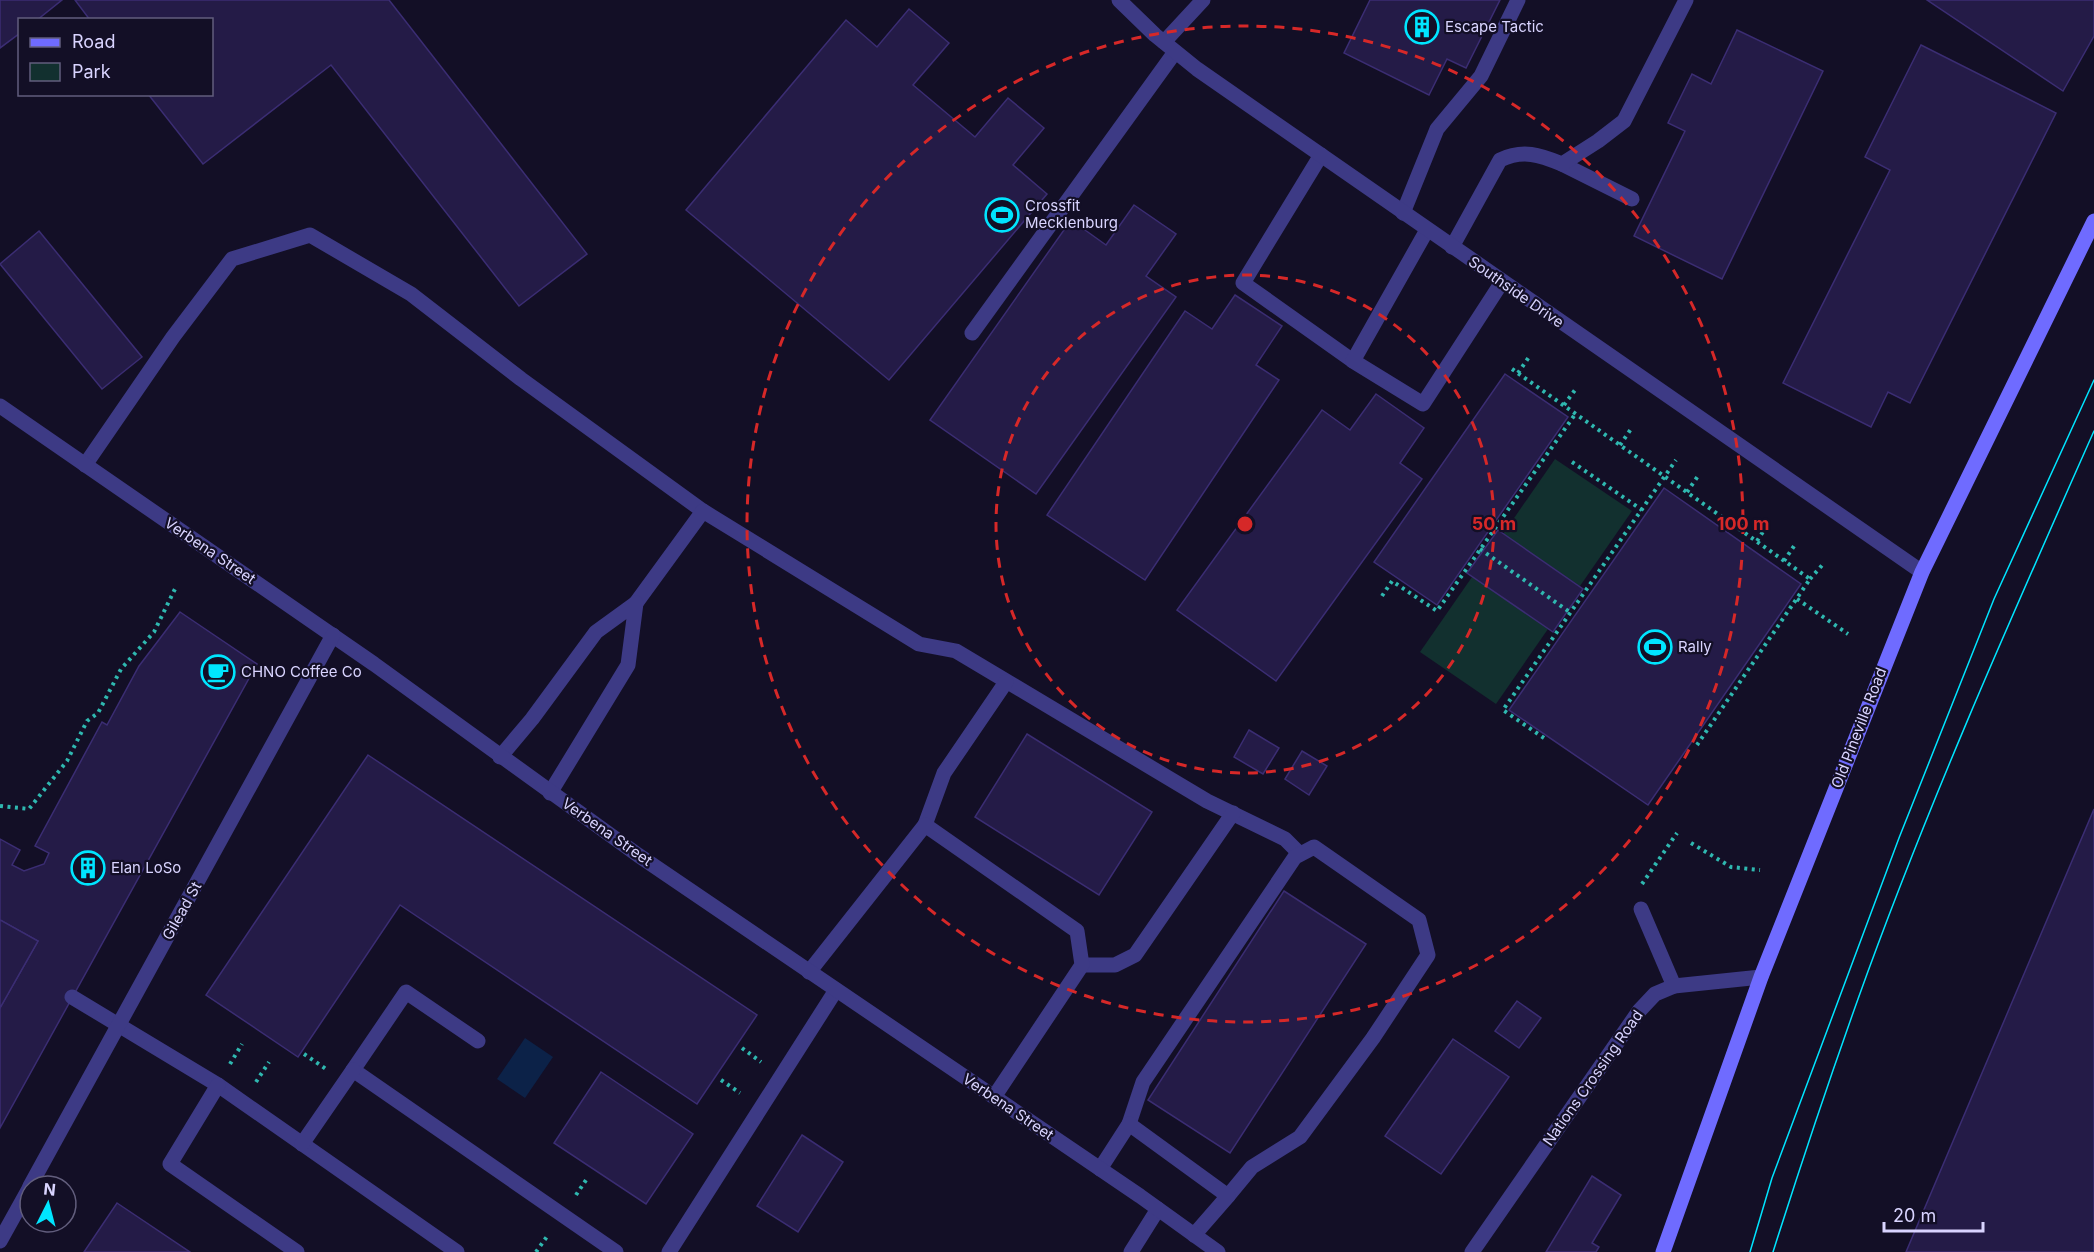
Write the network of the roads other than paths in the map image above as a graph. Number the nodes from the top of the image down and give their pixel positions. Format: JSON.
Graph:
{"nodes":[{"id":1,"x":1119,"y":0,"type":"edge"},
{"id":2,"x":1203,"y":0,"type":"edge"},
{"id":3,"x":1518,"y":0,"type":"edge"},
{"id":4,"x":1686,"y":0,"type":"edge"},
{"id":5,"x":1170,"y":47,"type":"junction"},
{"id":6,"x":1321,"y":155,"type":"junction"},
{"id":7,"x":1562,"y":164,"type":"junction"},
{"id":8,"x":1632,"y":199,"type":"dead end"},
{"id":9,"x":1403,"y":213,"type":"junction"},
{"id":10,"x":2094,"y":221,"type":"edge"},
{"id":11,"x":1427,"y":230,"type":"junction"},
{"id":12,"x":1452,"y":247,"type":"junction"},
{"id":13,"x":1502,"y":282,"type":"junction"},
{"id":14,"x":972,"y":333,"type":"dead end"},
{"id":15,"x":1353,"y":362,"type":"junction"},
{"id":16,"x":0,"y":406,"type":"edge"},
{"id":17,"x":85,"y":465,"type":"junction"},
{"id":18,"x":703,"y":511,"type":"junction"},
{"id":19,"x":1922,"y":572,"type":"junction"},
{"id":20,"x":636,"y":603,"type":"junction"},
{"id":21,"x":333,"y":635,"type":"junction"},
{"id":22,"x":1006,"y":682,"type":"junction"},
{"id":23,"x":500,"y":757,"type":"junction"},
{"id":24,"x":550,"y":793,"type":"junction"},
{"id":25,"x":1233,"y":813,"type":"junction"},
{"id":26,"x":926,"y":825,"type":"junction"},
{"id":27,"x":1300,"y":854,"type":"junction"},
{"id":28,"x":1641,"y":909,"type":"dead end"},
{"id":29,"x":1082,"y":964,"type":"junction"},
{"id":30,"x":809,"y":972,"type":"junction"},
{"id":31,"x":1761,"y":976,"type":"junction"},
{"id":32,"x":1674,"y":986,"type":"junction"},
{"id":33,"x":836,"y":990,"type":"junction"},
{"id":34,"x":72,"y":997,"type":"dead end"},
{"id":35,"x":119,"y":1025,"type":"junction"},
{"id":36,"x":478,"y":1041,"type":"dead end"},
{"id":37,"x":353,"y":1070,"type":"junction"},
{"id":38,"x":218,"y":1085,"type":"junction"},
{"id":39,"x":993,"y":1097,"type":"junction"},
{"id":40,"x":1129,"y":1124,"type":"junction"},
{"id":41,"x":302,"y":1144,"type":"junction"},
{"id":42,"x":1100,"y":1169,"type":"junction"},
{"id":43,"x":37,"y":1174,"type":"edge"},
{"id":44,"x":1227,"y":1197,"type":"junction"},
{"id":45,"x":18,"y":1208,"type":"edge"},
{"id":46,"x":1158,"y":1209,"type":"junction"},
{"id":47,"x":1194,"y":1235,"type":"junction"},
{"id":48,"x":0,"y":1241,"type":"edge"},
{"id":49,"x":293,"y":1251,"type":"edge"},
{"id":50,"x":457,"y":1252,"type":"edge"},
{"id":51,"x":616,"y":1252,"type":"edge"},
{"id":52,"x":669,"y":1252,"type":"edge"},
{"id":53,"x":1131,"y":1252,"type":"edge"},
{"id":54,"x":1218,"y":1252,"type":"edge"},
{"id":55,"x":1472,"y":1252,"type":"edge"},
{"id":56,"x":1663,"y":1252,"type":"edge"}],
"edges":[{"from":1,"to":5,"type":"street","name":"Southside Drive"},
{"from":2,"to":5,"type":"street"},
{"from":3,"to":9,"type":"street"},
{"from":4,"to":7,"type":"street"},
{"from":5,"to":6,"type":"street","name":"Southside Drive"},
{"from":5,"to":14,"type":"street"},
{"from":6,"to":9,"type":"street","name":"Southside Drive"},
{"from":6,"to":15,"type":"street"},
{"from":7,"to":8,"type":"street"},
{"from":7,"to":12,"type":"street"},
{"from":9,"to":11,"type":"street","name":"Southside Drive"},
{"from":10,"to":19,"type":"street","name":"Old Pineville Road"},
{"from":11,"to":12,"type":"street","name":"Southside Drive"},
{"from":11,"to":15,"type":"street"},
{"from":12,"to":13,"type":"street","name":"Southside Drive"},
{"from":13,"to":15,"type":"street"},
{"from":13,"to":19,"type":"street","name":"Southside Drive"},
{"from":16,"to":17,"type":"street","name":"Verbena Street"},
{"from":17,"to":18,"type":"street"},
{"from":17,"to":21,"type":"street","name":"Verbena Street"},
{"from":18,"to":20,"type":"street"},
{"from":18,"to":22,"type":"street"},
{"from":19,"to":31,"type":"street","name":"Old Pineville Road"},
{"from":20,"to":23,"type":"street"},
{"from":20,"to":24,"type":"street"},
{"from":21,"to":23,"type":"street","name":"Verbena Street"},
{"from":21,"to":35,"type":"street","name":"Gilead St"},
{"from":22,"to":25,"type":"street"},
{"from":22,"to":26,"type":"street"},
{"from":23,"to":24,"type":"street","name":"Verbena Street"},
{"from":24,"to":30,"type":"street","name":"Verbena Street"},
{"from":25,"to":27,"type":"street"},
{"from":25,"to":29,"type":"street"},
{"from":26,"to":29,"type":"street"},
{"from":26,"to":30,"type":"street"},
{"from":27,"to":40,"type":"street"},
{"from":27,"to":44,"type":"street"},
{"from":28,"to":32,"type":"street"},
{"from":29,"to":39,"type":"street"},
{"from":30,"to":33,"type":"street","name":"Verbena Street"},
{"from":31,"to":32,"type":"street","name":"Nations Crossing Road"},
{"from":31,"to":56,"type":"street","name":"Old Pineville Road"},
{"from":32,"to":55,"type":"street","name":"Nations Crossing Road"},
{"from":33,"to":39,"type":"street","name":"Verbena Street"},
{"from":33,"to":52,"type":"street"},
{"from":34,"to":35,"type":"street"},
{"from":35,"to":38,"type":"street"},
{"from":35,"to":43,"type":"street","name":"Gilead St"},
{"from":36,"to":37,"type":"street"},
{"from":37,"to":41,"type":"street"},
{"from":37,"to":51,"type":"street"},
{"from":38,"to":41,"type":"street"},
{"from":38,"to":49,"type":"street"},
{"from":39,"to":42,"type":"street","name":"Verbena Street"},
{"from":40,"to":42,"type":"street"},
{"from":40,"to":44,"type":"street"},
{"from":41,"to":50,"type":"street"},
{"from":42,"to":46,"type":"street","name":"Verbena Street"},
{"from":44,"to":47,"type":"street"},
{"from":45,"to":48,"type":"street","name":"Gilead St"},
{"from":46,"to":47,"type":"street","name":"Verbena Street"},
{"from":46,"to":53,"type":"street"},
{"from":47,"to":54,"type":"street","name":"Verbena Street"}]}
